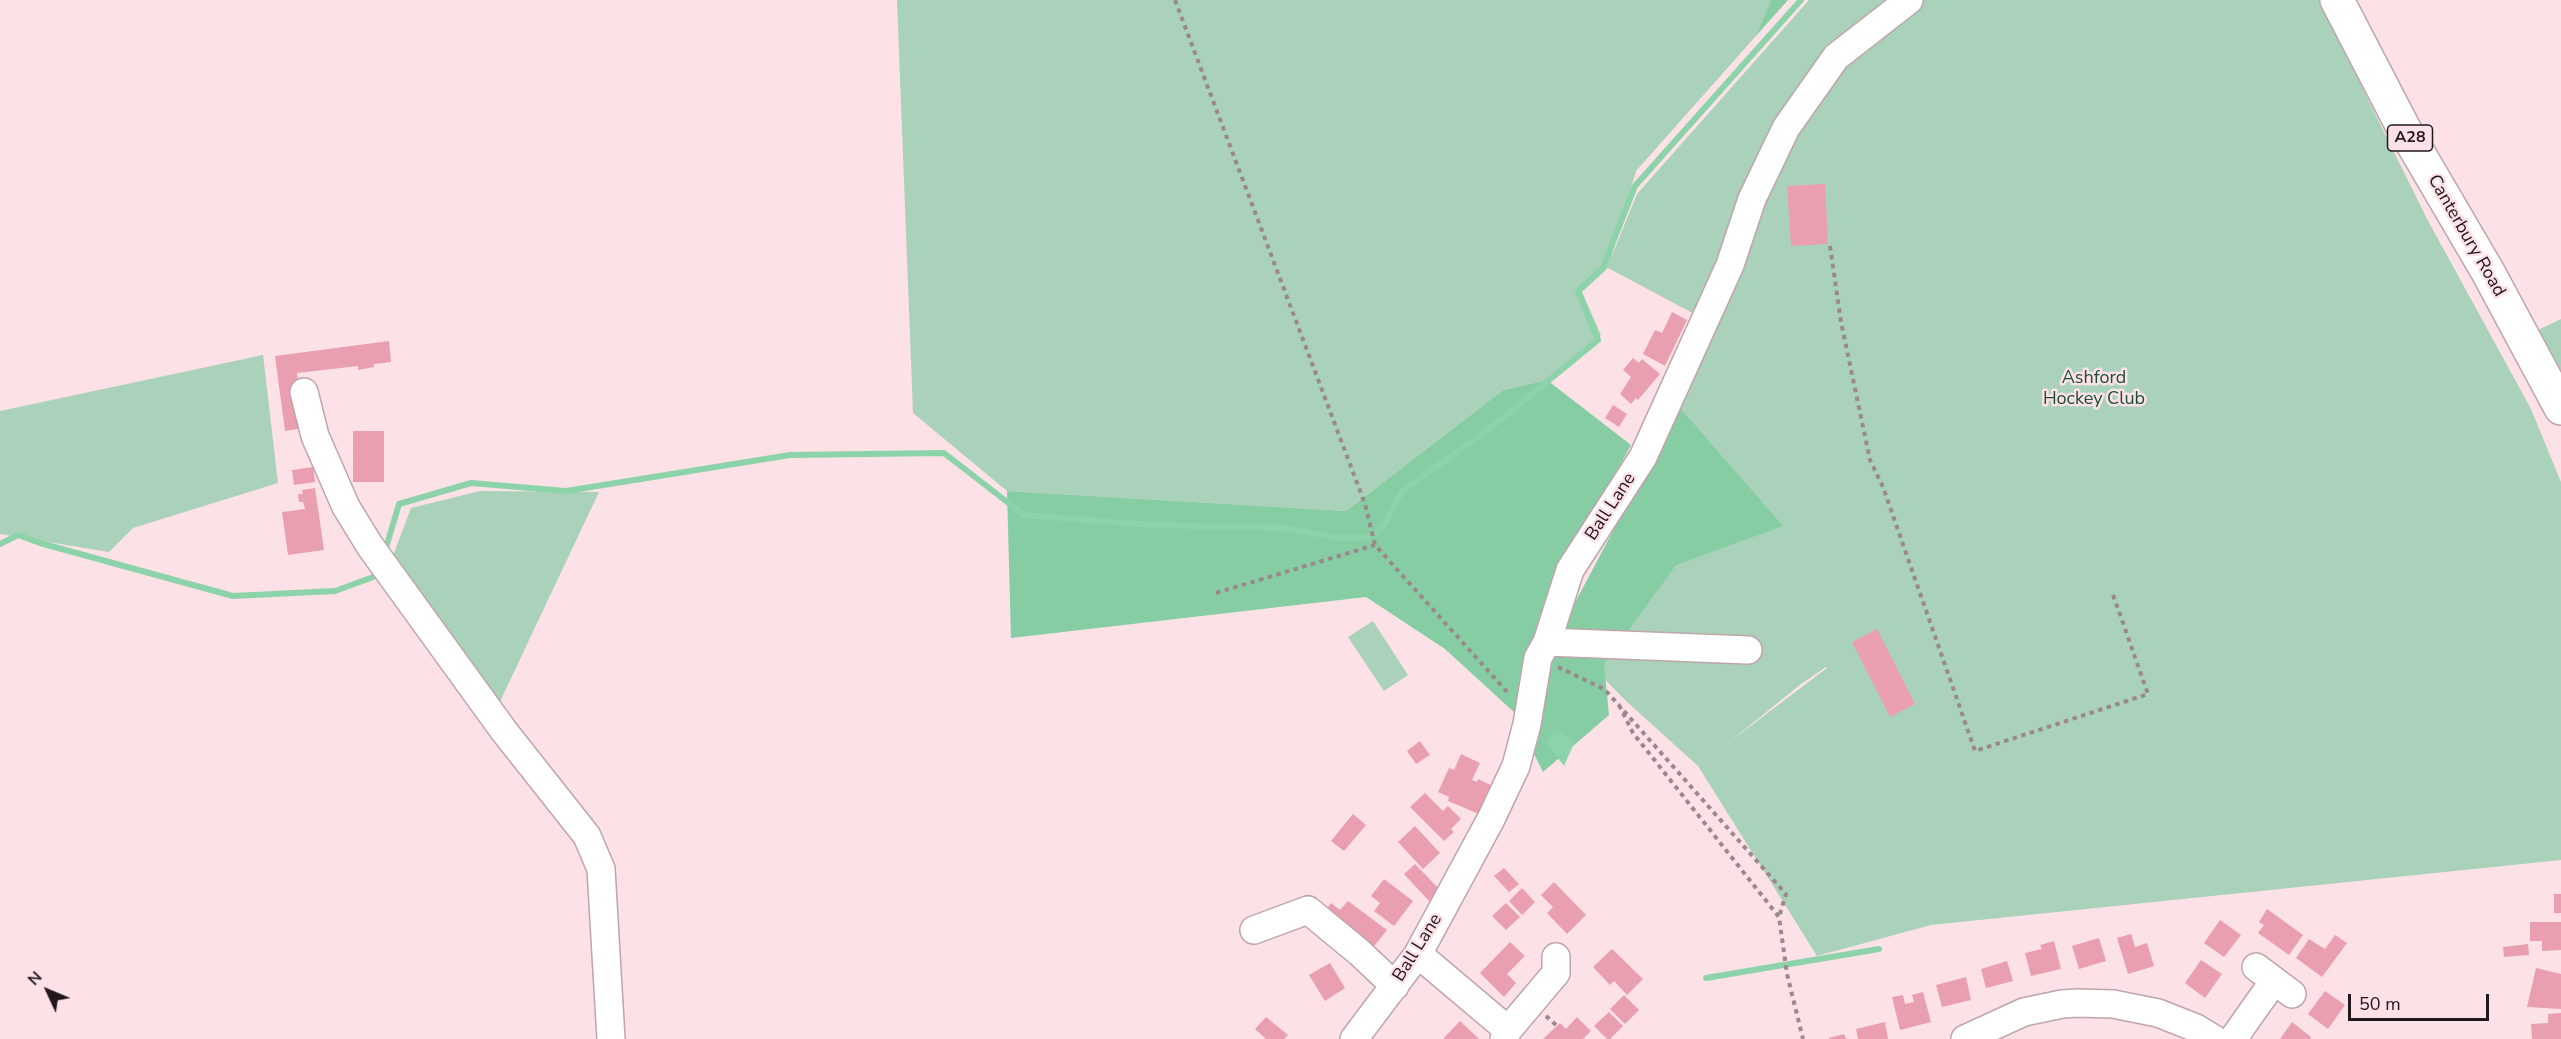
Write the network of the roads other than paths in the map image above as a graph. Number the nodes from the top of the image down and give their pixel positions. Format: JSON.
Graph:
{"nodes":[{"id":1,"x":1909,"y":0,"type":"edge"},
{"id":2,"x":2337,"y":0,"type":"edge"},
{"id":3,"x":304,"y":392,"type":"dead end"},
{"id":4,"x":2561,"y":408,"type":"edge"},
{"id":5,"x":1543,"y":650,"type":"junction"},
{"id":6,"x":1748,"y":650,"type":"dead end"},
{"id":7,"x":1254,"y":930,"type":"dead end"},
{"id":8,"x":1418,"y":954,"type":"junction"},
{"id":9,"x":1556,"y":975,"type":"dead end"},
{"id":10,"x":2274,"y":981,"type":"dead end"},
{"id":11,"x":1395,"y":986,"type":"junction"},
{"id":12,"x":1506,"y":1034,"type":"edge"},
{"id":13,"x":611,"y":1039,"type":"edge"},
{"id":14,"x":1354,"y":1039,"type":"edge"},
{"id":15,"x":1965,"y":1039,"type":"edge"},
{"id":16,"x":2214,"y":1039,"type":"edge"},
{"id":17,"x":2233,"y":1039,"type":"edge"}],
"edges":[{"from":1,"to":5,"type":"street","name":"Ball Lane"},
{"from":2,"to":4,"type":"highway","name":"Canterbury Road","number":"A28"},
{"from":3,"to":13,"type":"street"},
{"from":5,"to":6,"type":"street"},
{"from":5,"to":8,"type":"street","name":"Ball Lane"},
{"from":7,"to":11,"type":"street"},
{"from":8,"to":11,"type":"street","name":"Ball Lane"},
{"from":8,"to":12,"type":"street"},
{"from":9,"to":12,"type":"street"},
{"from":10,"to":17,"type":"street"},
{"from":11,"to":14,"type":"street","name":"Ball Lane"},
{"from":15,"to":16,"type":"street"}]}
